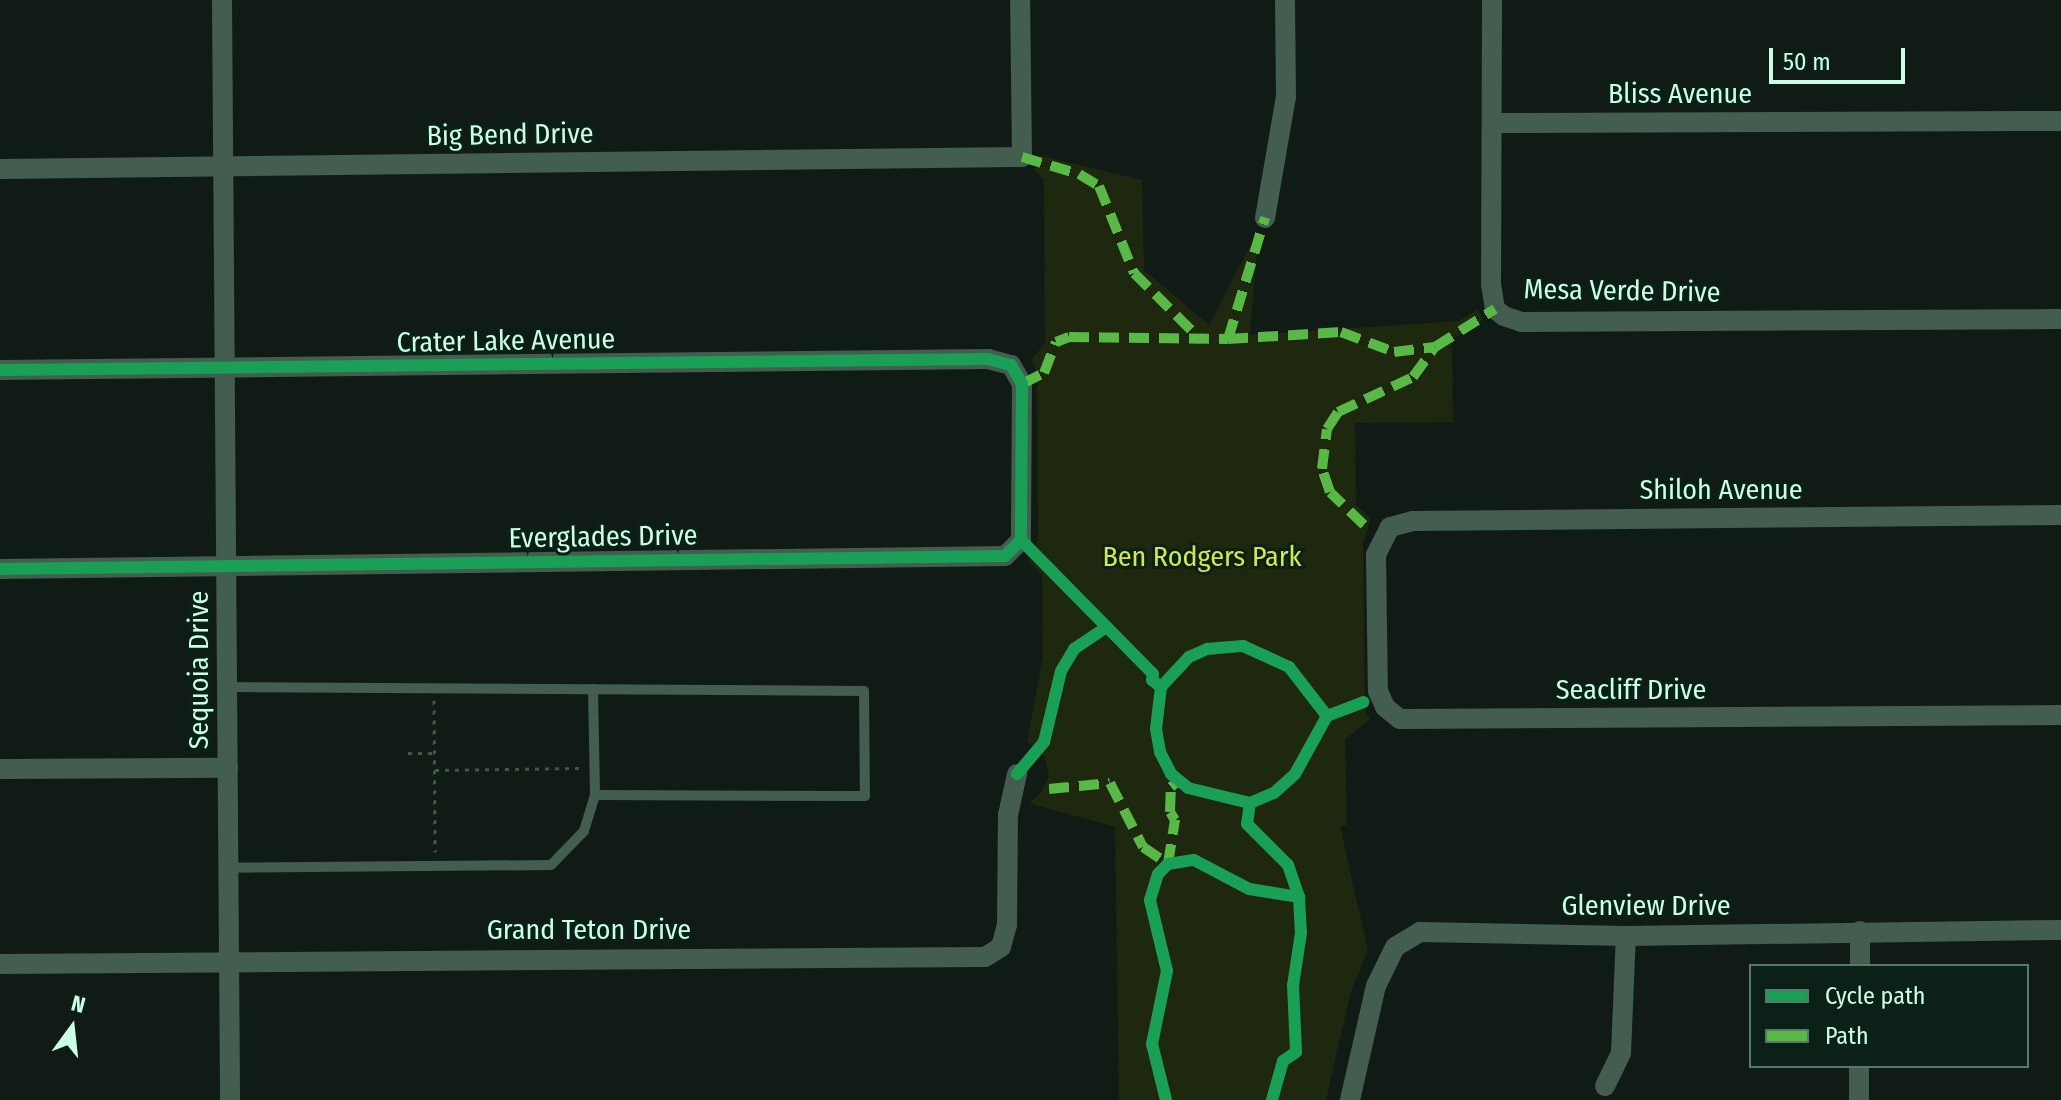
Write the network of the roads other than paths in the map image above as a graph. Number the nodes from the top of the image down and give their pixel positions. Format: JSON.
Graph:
{"nodes":[{"id":1,"x":222,"y":0,"type":"edge"},
{"id":2,"x":1020,"y":0,"type":"edge"},
{"id":3,"x":1285,"y":0,"type":"edge"},
{"id":4,"x":1492,"y":0,"type":"edge"},
{"id":5,"x":2061,"y":121,"type":"edge"},
{"id":6,"x":1492,"y":123,"type":"junction"},
{"id":7,"x":224,"y":167,"type":"junction"},
{"id":8,"x":0,"y":169,"type":"edge"},
{"id":9,"x":1265,"y":218,"type":"dead end"},
{"id":10,"x":2061,"y":319,"type":"edge"},
{"id":11,"x":1011,"y":365,"type":"joint"},
{"id":12,"x":224,"y":368,"type":"junction"},
{"id":13,"x":0,"y":370,"type":"edge"},
{"id":14,"x":2061,"y":515,"type":"edge"},
{"id":15,"x":1385,"y":532,"type":"joint"},
{"id":16,"x":226,"y":566,"type":"junction"},
{"id":17,"x":0,"y":569,"type":"edge"},
{"id":18,"x":227,"y":687,"type":"junction"},
{"id":19,"x":593,"y":689,"type":"junction"},
{"id":20,"x":2061,"y":715,"type":"edge"},
{"id":21,"x":228,"y":768,"type":"junction"},
{"id":22,"x":0,"y":769,"type":"edge"},
{"id":23,"x":1017,"y":774,"type":"dead end"},
{"id":24,"x":595,"y":795,"type":"junction"},
{"id":25,"x":230,"y":868,"type":"junction"},
{"id":26,"x":2061,"y":930,"type":"edge"},
{"id":27,"x":1860,"y":931,"type":"junction"},
{"id":28,"x":1626,"y":936,"type":"junction"},
{"id":29,"x":232,"y":960,"type":"junction"},
{"id":30,"x":0,"y":964,"type":"edge"},
{"id":31,"x":1860,"y":964,"type":"edge"},
{"id":32,"x":1859,"y":1068,"type":"edge"},
{"id":33,"x":1605,"y":1086,"type":"dead end"},
{"id":34,"x":230,"y":1100,"type":"edge"},
{"id":35,"x":1350,"y":1100,"type":"edge"},
{"id":36,"x":1859,"y":1100,"type":"edge"}],
"edges":[{"from":1,"to":7,"type":"street","name":"Sequoia Drive"},
{"from":2,"to":7,"type":"street","name":"Big Bend Drive"},
{"from":3,"to":9,"type":"street"},
{"from":4,"to":6,"type":"street","name":"Mesa Verde Drive"},
{"from":5,"to":6,"type":"street","name":"Bliss Avenue"},
{"from":6,"to":10,"type":"street","name":"Mesa Verde Drive"},
{"from":7,"to":8,"type":"street","name":"Big Bend Drive"},
{"from":7,"to":12,"type":"street","name":"Sequoia Drive"},
{"from":11,"to":12,"type":"street","name":"Crater Lake Avenue"},
{"from":11,"to":16,"type":"street","name":"Everglades Drive"},
{"from":12,"to":13,"type":"street","name":"Crater Lake Avenue"},
{"from":12,"to":16,"type":"street","name":"Sequoia Drive"},
{"from":14,"to":15,"type":"street","name":"Shiloh Avenue"},
{"from":15,"to":20,"type":"street","name":"Seacliff Drive"},
{"from":16,"to":17,"type":"street","name":"Everglades Drive"},
{"from":16,"to":18,"type":"street","name":"Sequoia Drive"},
{"from":18,"to":19,"type":"lane"},
{"from":18,"to":21,"type":"street","name":"Sequoia Drive"},
{"from":19,"to":24,"type":"lane"},
{"from":19,"to":24,"type":"lane"},
{"from":21,"to":22,"type":"street"},
{"from":21,"to":25,"type":"street","name":"Sequoia Drive"},
{"from":23,"to":29,"type":"street","name":"Grand Teton Drive"},
{"from":24,"to":25,"type":"lane"},
{"from":25,"to":29,"type":"street","name":"Sequoia Drive"},
{"from":26,"to":27,"type":"street","name":"Glenview Drive"},
{"from":27,"to":28,"type":"street","name":"Glenview Drive"},
{"from":27,"to":31,"type":"street"},
{"from":28,"to":33,"type":"street"},
{"from":28,"to":35,"type":"street","name":"Glenview Drive"},
{"from":29,"to":30,"type":"street","name":"Grand Teton Drive"},
{"from":29,"to":34,"type":"street","name":"Sequoia Drive"},
{"from":32,"to":36,"type":"street"}]}
